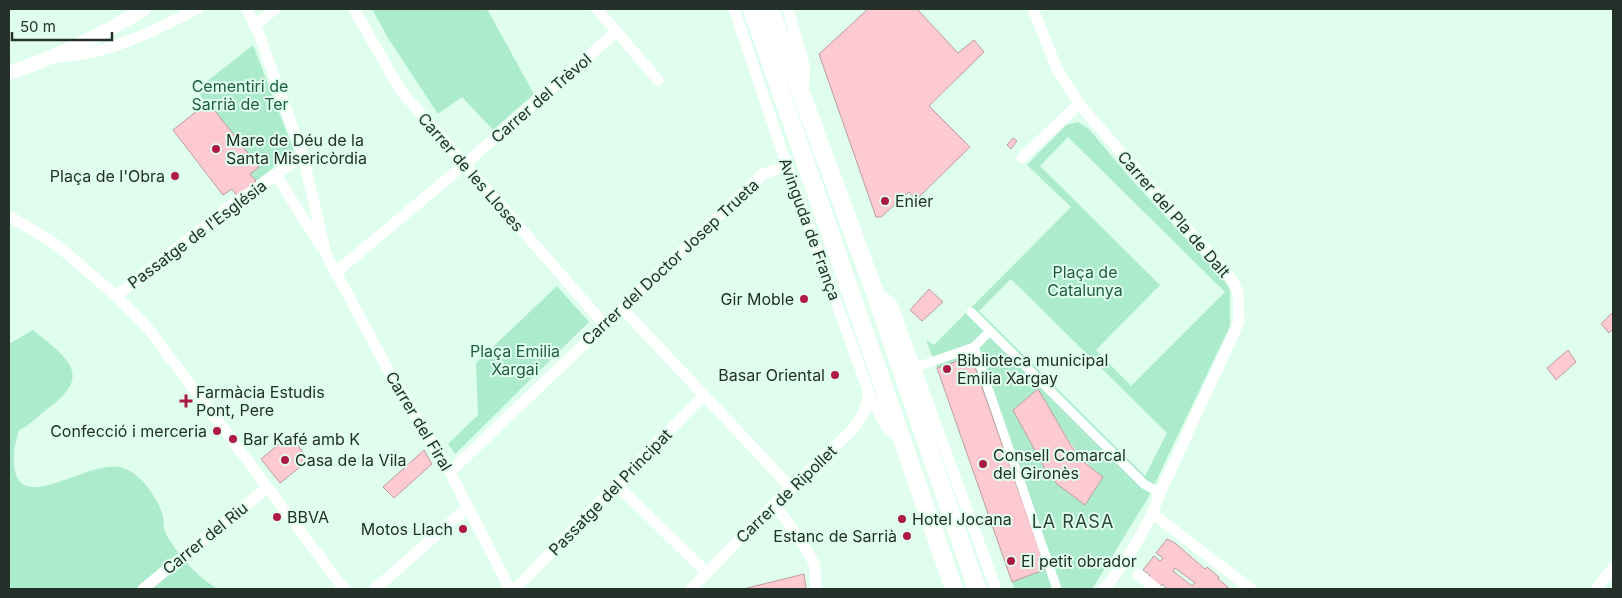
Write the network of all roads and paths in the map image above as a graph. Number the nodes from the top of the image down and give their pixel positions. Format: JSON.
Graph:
{"nodes":[{"id":1,"x":144,"y":9,"type":"edge"},
{"id":2,"x":196,"y":9,"type":"edge"},
{"id":3,"x":275,"y":9,"type":"edge"},
{"id":4,"x":354,"y":9,"type":"edge"},
{"id":5,"x":597,"y":9,"type":"edge"},
{"id":6,"x":734,"y":9,"type":"edge"},
{"id":7,"x":752,"y":9,"type":"edge"},
{"id":8,"x":770,"y":9,"type":"edge"},
{"id":9,"x":788,"y":9,"type":"edge"},
{"id":10,"x":1033,"y":9,"type":"edge"},
{"id":11,"x":245,"y":10,"type":"edge"},
{"id":12,"x":255,"y":25,"type":"junction"},
{"id":13,"x":616,"y":32,"type":"junction"},
{"id":14,"x":50,"y":58,"type":"junction"},
{"id":15,"x":9,"y":73,"type":"edge"},
{"id":16,"x":658,"y":80,"type":"dead end"},
{"id":17,"x":803,"y":96,"type":"junction"},
{"id":18,"x":1079,"y":104,"type":"junction"},
{"id":19,"x":303,"y":156,"type":"junction"},
{"id":20,"x":1022,"y":158,"type":"dead end"},
{"id":21,"x":465,"y":164,"type":"junction"},
{"id":22,"x":787,"y":166,"type":"junction"},
{"id":23,"x":276,"y":175,"type":"junction"},
{"id":24,"x":9,"y":216,"type":"edge"},
{"id":25,"x":326,"y":254,"type":"junction"},
{"id":26,"x":335,"y":273,"type":"junction"},
{"id":27,"x":875,"y":293,"type":"junction"},
{"id":28,"x":116,"y":296,"type":"junction"},
{"id":29,"x":622,"y":308,"type":"junction"},
{"id":30,"x":971,"y":312,"type":"dead end"},
{"id":31,"x":604,"y":324,"type":"junction"},
{"id":32,"x":990,"y":331,"type":"junction"},
{"id":33,"x":974,"y":347,"type":"junction"},
{"id":34,"x":917,"y":367,"type":"junction"},
{"id":35,"x":869,"y":393,"type":"junction"},
{"id":36,"x":704,"y":395,"type":"junction"},
{"id":37,"x":903,"y":441,"type":"junction"},
{"id":38,"x":953,"y":470,"type":"junction"},
{"id":39,"x":450,"y":472,"type":"junction"},
{"id":40,"x":616,"y":484,"type":"junction"},
{"id":41,"x":267,"y":488,"type":"junction"},
{"id":42,"x":790,"y":488,"type":"junction"},
{"id":43,"x":1160,"y":493,"type":"junction"},
{"id":44,"x":944,"y":494,"type":"junction"},
{"id":45,"x":774,"y":504,"type":"junction"},
{"id":46,"x":468,"y":507,"type":"junction"},
{"id":47,"x":1153,"y":514,"type":"junction"},
{"id":48,"x":1613,"y":568,"type":"edge"},
{"id":49,"x":707,"y":573,"type":"junction"},
{"id":50,"x":1138,"y":574,"type":"dead end"},
{"id":51,"x":1244,"y":587,"type":"edge"},
{"id":52,"x":143,"y":589,"type":"edge"},
{"id":53,"x":344,"y":589,"type":"edge"},
{"id":54,"x":375,"y":589,"type":"edge"},
{"id":55,"x":510,"y":589,"type":"edge"},
{"id":56,"x":515,"y":589,"type":"edge"},
{"id":57,"x":691,"y":589,"type":"edge"},
{"id":58,"x":816,"y":589,"type":"edge"},
{"id":59,"x":954,"y":589,"type":"edge"},
{"id":60,"x":977,"y":589,"type":"edge"},
{"id":61,"x":996,"y":589,"type":"edge"},
{"id":62,"x":1057,"y":589,"type":"edge"},
{"id":63,"x":1104,"y":589,"type":"edge"},
{"id":64,"x":1156,"y":589,"type":"edge"},
{"id":65,"x":1596,"y":589,"type":"edge"}],
"edges":[{"from":1,"to":14,"type":"street"},
{"from":2,"to":14,"type":"street"},
{"from":3,"to":12,"type":"street"},
{"from":4,"to":21,"type":"street","name":"Carrer de les Lloses"},
{"from":5,"to":13,"type":"street"},
{"from":6,"to":22,"type":"street","name":"Avinguda de França"},
{"from":7,"to":37,"type":"main road","name":"Avinguda de França"},
{"from":8,"to":17,"type":"main road"},
{"from":9,"to":17,"type":"street"},
{"from":10,"to":18,"type":"street","name":"Carrer del Pla de Dalt"},
{"from":11,"to":12,"type":"street","name":"Carrer del Firal"},
{"from":12,"to":19,"type":"street","name":"Carrer del Firal"},
{"from":13,"to":16,"type":"street"},
{"from":13,"to":21,"type":"street","name":"Carrer del Trèvol"},
{"from":14,"to":15,"type":"street"},
{"from":17,"to":27,"type":"main road"},
{"from":18,"to":20,"type":"street"},
{"from":18,"to":43,"type":"street","name":"Carrer del Pla de Dalt"},
{"from":19,"to":23,"type":"street","name":"Passatge de l'Església"},
{"from":19,"to":25,"type":"street","name":"Carrer del Firal"},
{"from":21,"to":26,"type":"street","name":"Carrer del Trèvol"},
{"from":21,"to":31,"type":"street","name":"Carrer de les Lloses"},
{"from":22,"to":29,"type":"street","name":"Carrer del Doctor Josep Trueta"},
{"from":22,"to":35,"type":"street","name":"Avinguda de França"},
{"from":23,"to":25,"type":"street","name":"Carrer del Firal"},
{"from":23,"to":28,"type":"street","name":"Passatge de l'Església"},
{"from":24,"to":28,"type":"street"},
{"from":25,"to":26,"type":"street","name":"Carrer del Firal"},
{"from":26,"to":39,"type":"street","name":"Carrer del Firal"},
{"from":27,"to":34,"type":"street"},
{"from":27,"to":44,"type":"main road"},
{"from":28,"to":41,"type":"street"},
{"from":29,"to":31,"type":"street","name":"Carrer del Doctor Josep Trueta"},
{"from":29,"to":36,"type":"street"},
{"from":30,"to":32,"type":"street"},
{"from":31,"to":39,"type":"street","name":"Carrer del Doctor Josep Trueta"},
{"from":32,"to":33,"type":"street"},
{"from":32,"to":43,"type":"street"},
{"from":33,"to":34,"type":"street"},
{"from":33,"to":62,"type":"street"},
{"from":34,"to":38,"type":"street"},
{"from":35,"to":37,"type":"street","name":"Avinguda de França"},
{"from":35,"to":42,"type":"street","name":"Carrer de Ripollet"},
{"from":36,"to":40,"type":"street","name":"Passatge del Principat"},
{"from":36,"to":42,"type":"street"},
{"from":37,"to":59,"type":"main road","name":"Avinguda de França"},
{"from":38,"to":44,"type":"street"},
{"from":38,"to":61,"type":"street"},
{"from":39,"to":46,"type":"street","name":"Carrer del Firal"},
{"from":40,"to":49,"type":"street"},
{"from":40,"to":56,"type":"street","name":"Passatge del Principat"},
{"from":41,"to":52,"type":"street","name":"Carrer del Riu"},
{"from":41,"to":53,"type":"street"},
{"from":42,"to":45,"type":"street","name":"Carrer de Ripollet"},
{"from":43,"to":47,"type":"street","name":"Carrer del Pla de Dalt"},
{"from":44,"to":60,"type":"main road"},
{"from":45,"to":49,"type":"street","name":"Carrer de Ripollet"},
{"from":45,"to":58,"type":"street"},
{"from":46,"to":54,"type":"street"},
{"from":46,"to":55,"type":"street","name":"Carrer del Firal"},
{"from":47,"to":51,"type":"street"},
{"from":47,"to":63,"type":"street","name":"Carrer del Pla de Dalt"},
{"from":48,"to":65,"type":"street"},
{"from":49,"to":57,"type":"street","name":"Carrer de Ripollet"},
{"from":50,"to":64,"type":"street"}]}
